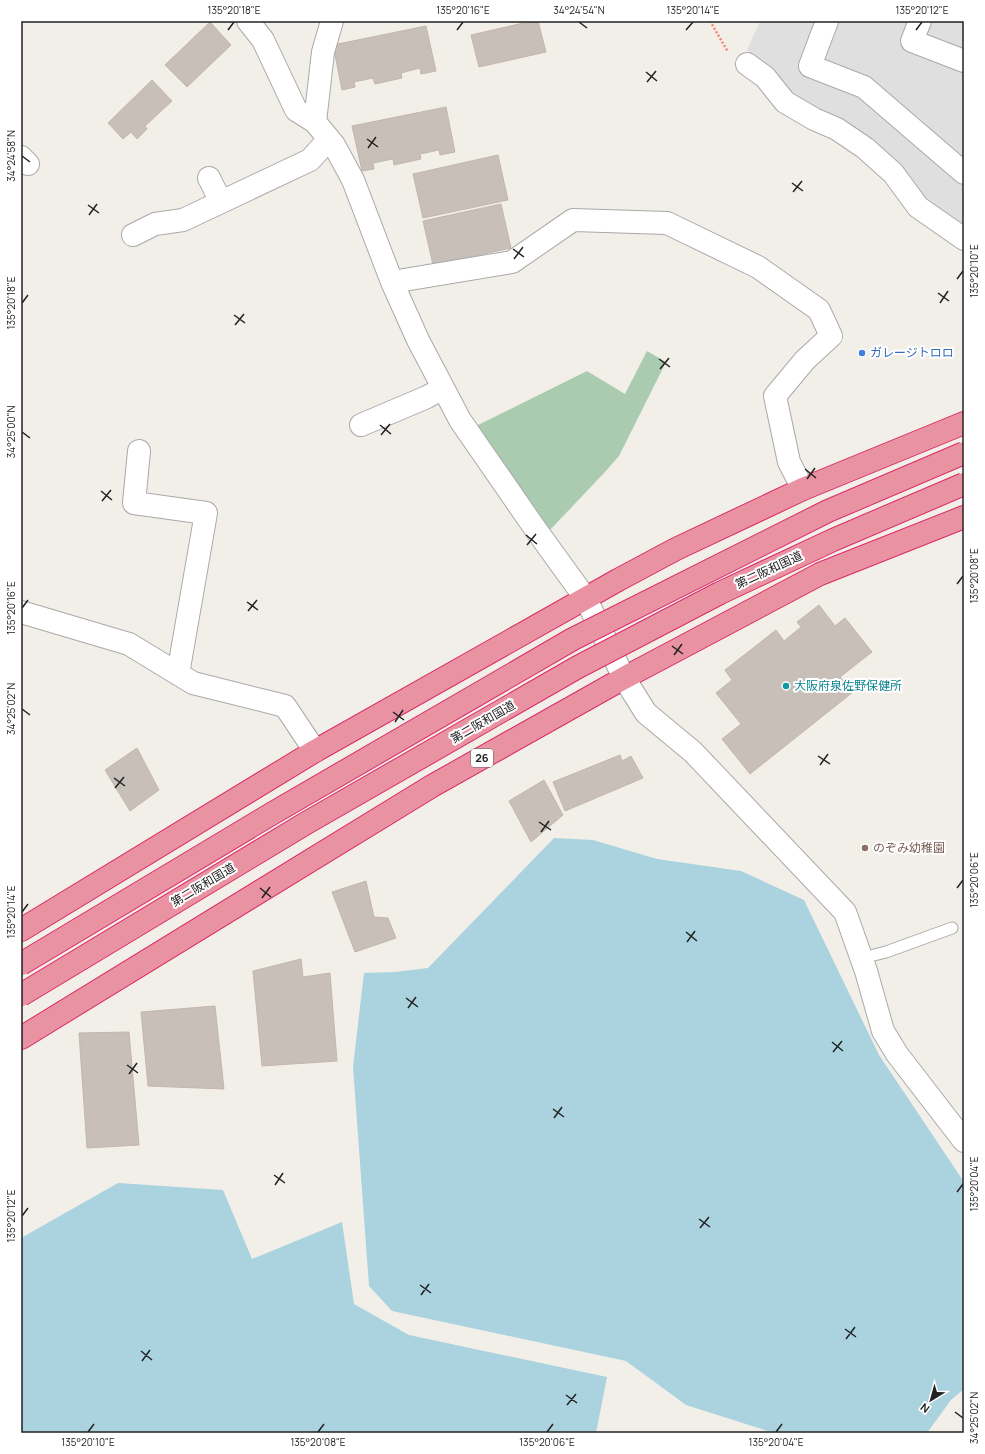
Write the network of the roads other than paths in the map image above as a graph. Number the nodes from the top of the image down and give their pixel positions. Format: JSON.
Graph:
{"nodes":[{"id":1,"x":248,"y":21,"type":"edge"},
{"id":2,"x":332,"y":21,"type":"edge"},
{"id":3,"x":827,"y":21,"type":"edge"},
{"id":4,"x":920,"y":21,"type":"edge"},
{"id":5,"x":964,"y":61,"type":"edge"},
{"id":6,"x":747,"y":64,"type":"road end"},
{"id":7,"x":316,"y":122,"type":"junction"},
{"id":8,"x":329,"y":139,"type":"junction"},
{"id":9,"x":964,"y":173,"type":"edge"},
{"id":10,"x":209,"y":178,"type":"dead end"},
{"id":11,"x":221,"y":202,"type":"junction"},
{"id":12,"x":133,"y":235,"type":"dead end"},
{"id":13,"x":964,"y":240,"type":"edge"},
{"id":14,"x":392,"y":282,"type":"junction"},
{"id":15,"x":443,"y":388,"type":"junction"},
{"id":16,"x":964,"y":423,"type":"edge"},
{"id":17,"x":361,"y":425,"type":"dead end"},
{"id":18,"x":139,"y":451,"type":"dead end"},
{"id":19,"x":964,"y":453,"type":"edge"},
{"id":20,"x":964,"y":484,"type":"edge"},
{"id":21,"x":803,"y":489,"type":"junction"},
{"id":22,"x":964,"y":517,"type":"edge"},
{"id":23,"x":586,"y":599,"type":"junction"},
{"id":24,"x":21,"y":612,"type":"edge"},
{"id":25,"x":178,"y":674,"type":"junction"},
{"id":26,"x":624,"y":678,"type":"junction"},
{"id":27,"x":315,"y":751,"type":"junction"},
{"id":28,"x":952,"y":928,"type":"dead end"},
{"id":29,"x":21,"y":930,"type":"edge"},
{"id":30,"x":21,"y":964,"type":"edge"},
{"id":31,"x":864,"y":965,"type":"junction"},
{"id":32,"x":21,"y":995,"type":"edge"},
{"id":33,"x":21,"y":1038,"type":"edge"},
{"id":34,"x":964,"y":1141,"type":"edge"}],
"edges":[{"from":1,"to":7,"type":"street"},
{"from":2,"to":7,"type":"street"},
{"from":3,"to":9,"type":"street"},
{"from":4,"to":5,"type":"street"},
{"from":6,"to":13,"type":"street"},
{"from":7,"to":8,"type":"street"},
{"from":8,"to":11,"type":"street"},
{"from":8,"to":14,"type":"street"},
{"from":10,"to":11,"type":"street"},
{"from":11,"to":12,"type":"street"},
{"from":14,"to":15,"type":"street"},
{"from":14,"to":21,"type":"street"},
{"from":15,"to":17,"type":"street"},
{"from":15,"to":23,"type":"street"},
{"from":16,"to":21,"type":"highway"},
{"from":18,"to":25,"type":"street"},
{"from":19,"to":30,"type":"highway","bridge":true},
{"from":20,"to":32,"type":"highway","name":"第二阪和国道","number":"26","bridge":true},
{"from":21,"to":23,"type":"highway"},
{"from":22,"to":26,"type":"highway","number":"26"},
{"from":23,"to":26,"type":"street"},
{"from":23,"to":27,"type":"highway"},
{"from":24,"to":25,"type":"street"},
{"from":25,"to":27,"type":"street"},
{"from":26,"to":31,"type":"street"},
{"from":26,"to":33,"type":"highway","number":"26"},
{"from":27,"to":29,"type":"highway"},
{"from":28,"to":31,"type":"lane"},
{"from":31,"to":34,"type":"street"}]}
